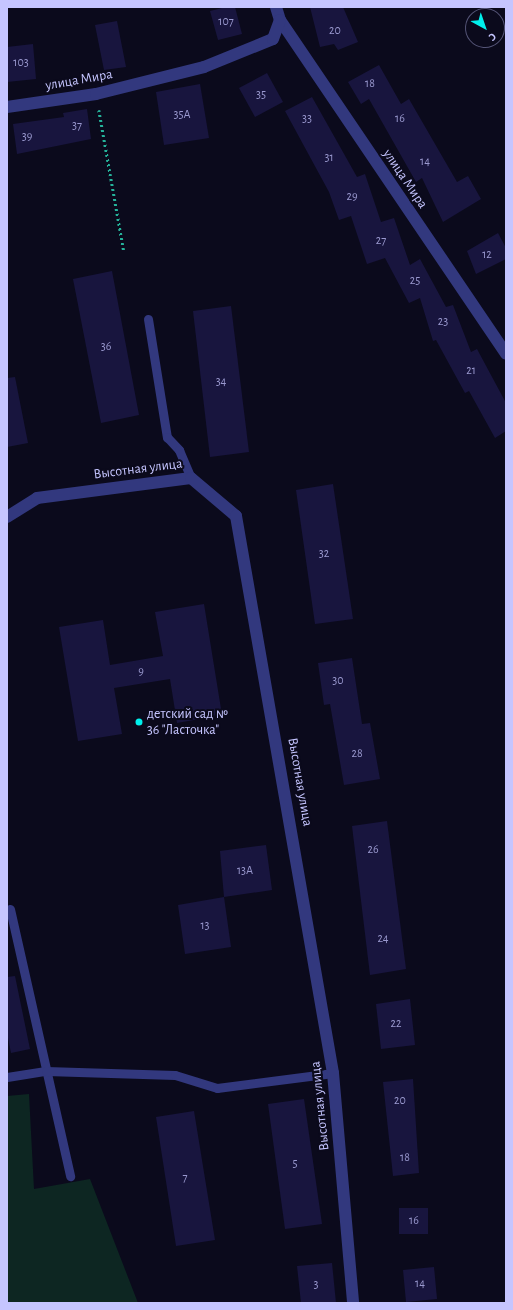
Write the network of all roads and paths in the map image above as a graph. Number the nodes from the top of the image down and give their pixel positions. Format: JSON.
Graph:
{"nodes":[{"id":1,"x":276,"y":7,"type":"edge"},
{"id":2,"x":280,"y":20,"type":"junction"},
{"id":3,"x":96,"y":94,"type":"junction"},
{"id":4,"x":7,"y":107,"type":"edge"},
{"id":5,"x":124,"y":252,"type":"dead end"},
{"id":6,"x":148,"y":319,"type":"dead end"},
{"id":7,"x":506,"y":354,"type":"edge"},
{"id":8,"x":191,"y":478,"type":"junction"},
{"id":9,"x":7,"y":517,"type":"edge"},
{"id":10,"x":10,"y":909,"type":"dead end"},
{"id":11,"x":46,"y":1071,"type":"junction"},
{"id":12,"x":333,"y":1073,"type":"junction"},
{"id":13,"x":7,"y":1077,"type":"edge"},
{"id":14,"x":70,"y":1176,"type":"dead end"},
{"id":15,"x":353,"y":1303,"type":"edge"}],
"edges":[{"from":1,"to":2,"type":"street","name":"улица Мира"},
{"from":2,"to":3,"type":"street","name":"улица Мира"},
{"from":2,"to":7,"type":"street","name":"улица Мира"},
{"from":3,"to":4,"type":"street","name":"улица Мира"},
{"from":3,"to":5,"type":"path"},
{"from":6,"to":8,"type":"lane"},
{"from":8,"to":9,"type":"street","name":"Высотная улица"},
{"from":8,"to":12,"type":"street","name":"Высотная улица"},
{"from":10,"to":11,"type":"lane"},
{"from":11,"to":12,"type":"lane"},
{"from":11,"to":13,"type":"lane"},
{"from":11,"to":14,"type":"lane"},
{"from":12,"to":15,"type":"street","name":"Высотная улица"}]}
